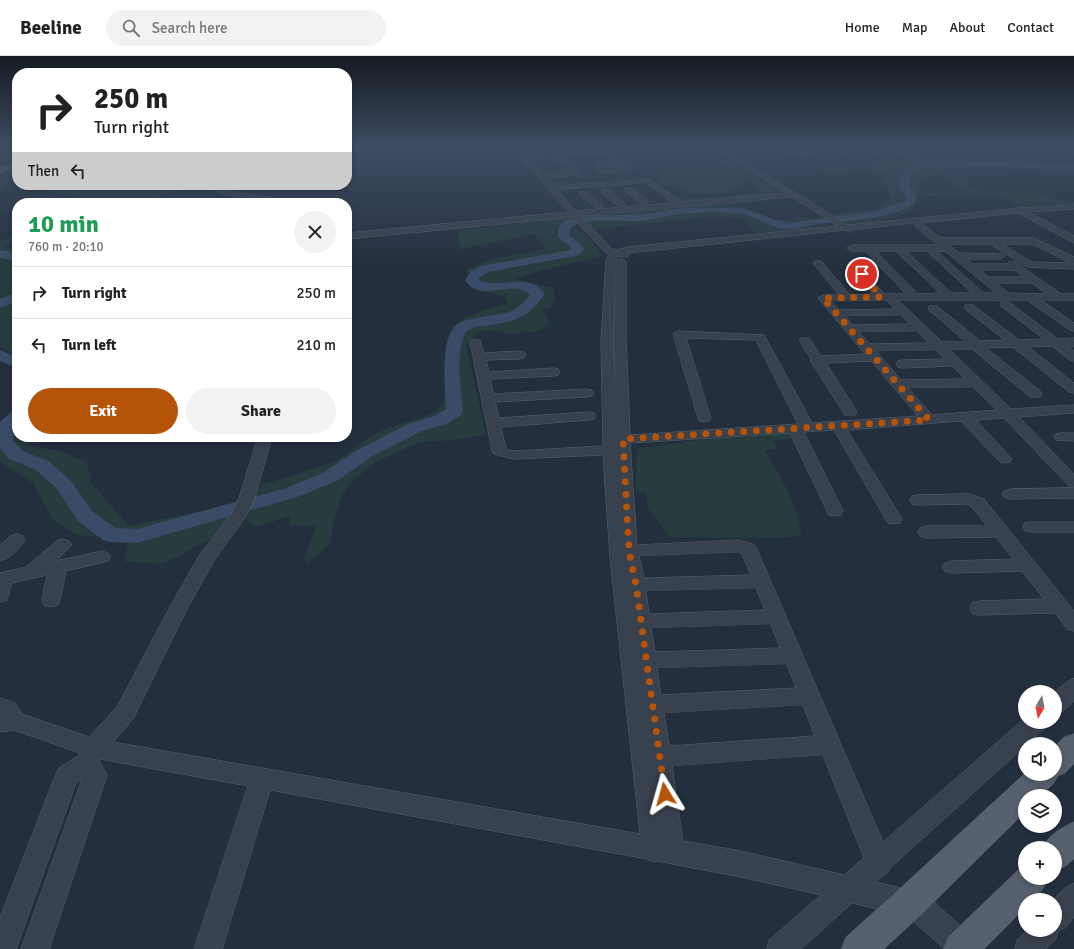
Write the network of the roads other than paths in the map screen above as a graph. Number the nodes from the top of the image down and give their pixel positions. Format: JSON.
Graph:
{"nodes":[{"id":1,"x":584,"y":187,"type":"edge"},
{"id":2,"x":613,"y":187,"type":"edge"},
{"id":3,"x":775,"y":187,"type":"edge"},
{"id":4,"x":776,"y":187,"type":"edge"},
{"id":5,"x":552,"y":188,"type":"joint"},
{"id":6,"x":605,"y":188,"type":"junction"},
{"id":7,"x":659,"y":188,"type":"joint"},
{"id":8,"x":584,"y":190,"type":"junction"},
{"id":9,"x":629,"y":190,"type":"junction"},
{"id":10,"x":220,"y":191,"type":"dead end"},
{"id":11,"x":789,"y":195,"type":"junction"},
{"id":12,"x":558,"y":196,"type":"junction"},
{"id":13,"x":262,"y":198,"type":"edge"},
{"id":14,"x":645,"y":202,"type":"dead end"},
{"id":15,"x":622,"y":204,"type":"dead end"},
{"id":16,"x":681,"y":204,"type":"junction"},
{"id":17,"x":600,"y":206,"type":"dead end"},
{"id":18,"x":1074,"y":208,"type":"edge"},
{"id":19,"x":1022,"y":212,"type":"junction"},
{"id":20,"x":575,"y":215,"type":"junction"},
{"id":21,"x":918,"y":224,"type":"junction"},
{"id":22,"x":945,"y":227,"type":"junction"},
{"id":23,"x":842,"y":228,"type":"junction"},
{"id":24,"x":352,"y":236,"type":"edge"},
{"id":25,"x":1074,"y":240,"type":"edge"},
{"id":26,"x":938,"y":241,"type":"junction"},
{"id":27,"x":962,"y":241,"type":"junction"},
{"id":28,"x":991,"y":245,"type":"junction"},
{"id":29,"x":852,"y":248,"type":"dead end"},
{"id":30,"x":868,"y":248,"type":"junction"},
{"id":31,"x":898,"y":248,"type":"junction"},
{"id":32,"x":928,"y":248,"type":"junction"},
{"id":33,"x":1050,"y":248,"type":"junction"},
{"id":34,"x":1074,"y":248,"type":"edge"},
{"id":35,"x":951,"y":251,"type":"junction"},
{"id":36,"x":1002,"y":252,"type":"junction"},
{"id":37,"x":620,"y":254,"type":"junction"},
{"id":38,"x":1074,"y":261,"type":"edge"},
{"id":39,"x":818,"y":263,"type":"dead end"},
{"id":40,"x":853,"y":263,"type":"dead end"},
{"id":41,"x":1074,"y":266,"type":"edge"},
{"id":42,"x":971,"y":267,"type":"junction"},
{"id":43,"x":1016,"y":267,"type":"junction"},
{"id":44,"x":986,"y":280,"type":"junction"},
{"id":45,"x":1035,"y":280,"type":"junction"},
{"id":46,"x":949,"y":296,"type":"junction"},
{"id":47,"x":981,"y":296,"type":"junction"},
{"id":48,"x":885,"y":297,"type":"junction"},
{"id":49,"x":916,"y":297,"type":"junction"},
{"id":50,"x":1030,"y":297,"type":"junction"},
{"id":51,"x":847,"y":298,"type":"junction"},
{"id":52,"x":1069,"y":298,"type":"edge"},
{"id":53,"x":1006,"y":301,"type":"junction"},
{"id":54,"x":970,"y":307,"type":"dead end"},
{"id":55,"x":933,"y":308,"type":"dead end"},
{"id":56,"x":904,"y":312,"type":"junction"},
{"id":57,"x":836,"y":313,"type":"junction"},
{"id":58,"x":920,"y":327,"type":"junction"},
{"id":59,"x":1074,"y":328,"type":"edge"},
{"id":60,"x":850,"y":329,"type":"junction"},
{"id":61,"x":805,"y":340,"type":"dead end"},
{"id":62,"x":476,"y":342,"type":"dead end"},
{"id":63,"x":1055,"y":342,"type":"junction"},
{"id":64,"x":1074,"y":342,"type":"edge"},
{"id":65,"x":1015,"y":344,"type":"junction"},
{"id":66,"x":976,"y":345,"type":"junction"},
{"id":67,"x":939,"y":346,"type":"junction"},
{"id":68,"x":871,"y":353,"type":"junction"},
{"id":69,"x":520,"y":355,"type":"dead end"},
{"id":70,"x":1074,"y":357,"type":"edge"},
{"id":71,"x":479,"y":358,"type":"junction"},
{"id":72,"x":816,"y":360,"type":"junction"},
{"id":73,"x":955,"y":362,"type":"junction"},
{"id":74,"x":902,"y":364,"type":"dead end"},
{"id":75,"x":554,"y":372,"type":"dead end"},
{"id":76,"x":483,"y":376,"type":"junction"},
{"id":77,"x":976,"y":383,"type":"junction"},
{"id":78,"x":899,"y":384,"type":"junction"},
{"id":79,"x":1074,"y":389,"type":"edge"},
{"id":80,"x":587,"y":393,"type":"dead end"},
{"id":81,"x":1035,"y":394,"type":"dead end"},
{"id":82,"x":487,"y":398,"type":"junction"},
{"id":83,"x":1074,"y":410,"type":"edge"},
{"id":84,"x":850,"y":412,"type":"dead end"},
{"id":85,"x":1008,"y":414,"type":"junction"},
{"id":86,"x":589,"y":416,"type":"dead end"},
{"id":87,"x":965,"y":417,"type":"junction"},
{"id":88,"x":704,"y":418,"type":"dead end"},
{"id":89,"x":929,"y":420,"type":"junction"},
{"id":90,"x":492,"y":423,"type":"junction"},
{"id":91,"x":838,"y":426,"type":"junction"},
{"id":92,"x":801,"y":428,"type":"junction"},
{"id":93,"x":264,"y":442,"type":"edge"},
{"id":94,"x":616,"y":445,"type":"junction"},
{"id":95,"x":1005,"y":459,"type":"dead end"},
{"id":96,"x":1074,"y":483,"type":"edge"},
{"id":97,"x":1074,"y":493,"type":"edge"},
{"id":98,"x":1010,"y":494,"type":"dead end"},
{"id":99,"x":918,"y":500,"type":"dead end"},
{"id":100,"x":835,"y":511,"type":"dead end"},
{"id":101,"x":894,"y":519,"type":"dead end"},
{"id":102,"x":1074,"y":527,"type":"edge"},
{"id":103,"x":1030,"y":528,"type":"dead end"},
{"id":104,"x":999,"y":531,"type":"junction"},
{"id":105,"x":926,"y":532,"type":"dead end"},
{"id":106,"x":17,"y":540,"type":"dead end"},
{"id":107,"x":63,"y":545,"type":"dead end"},
{"id":108,"x":629,"y":551,"type":"junction"},
{"id":109,"x":0,"y":555,"type":"edge"},
{"id":110,"x":102,"y":557,"type":"dead end"},
{"id":111,"x":1026,"y":565,"type":"junction"},
{"id":112,"x":58,"y":567,"type":"junction"},
{"id":113,"x":951,"y":567,"type":"dead end"},
{"id":114,"x":31,"y":573,"type":"junction"},
{"id":115,"x":763,"y":581,"type":"junction"},
{"id":116,"x":1,"y":584,"type":"edge"},
{"id":117,"x":636,"y":585,"type":"junction"},
{"id":118,"x":51,"y":600,"type":"dead end"},
{"id":119,"x":1059,"y":606,"type":"junction"},
{"id":120,"x":979,"y":608,"type":"dead end"},
{"id":121,"x":778,"y":617,"type":"junction"},
{"id":122,"x":640,"y":621,"type":"junction"},
{"id":123,"x":1074,"y":624,"type":"edge"},
{"id":124,"x":793,"y":656,"type":"junction"},
{"id":125,"x":647,"y":660,"type":"junction"},
{"id":126,"x":1074,"y":688,"type":"edge"},
{"id":127,"x":810,"y":696,"type":"junction"},
{"id":128,"x":1062,"y":699,"type":"edge"},
{"id":129,"x":652,"y":705,"type":"junction"},
{"id":130,"x":5,"y":717,"type":"edge"},
{"id":131,"x":1028,"y":729,"type":"edge"},
{"id":132,"x":830,"y":745,"type":"junction"},
{"id":133,"x":1074,"y":746,"type":"edge"},
{"id":134,"x":90,"y":755,"type":"junction"},
{"id":135,"x":660,"y":757,"type":"junction"},
{"id":136,"x":1062,"y":757,"type":"edge"},
{"id":137,"x":262,"y":779,"type":"junction"},
{"id":138,"x":1037,"y":781,"type":"edge"},
{"id":139,"x":1074,"y":837,"type":"edge"},
{"id":140,"x":1062,"y":848,"type":"edge"},
{"id":141,"x":663,"y":851,"type":"junction"},
{"id":142,"x":879,"y":863,"type":"junction"},
{"id":143,"x":1025,"y":885,"type":"edge"},
{"id":144,"x":849,"y":889,"type":"junction"},
{"id":145,"x":1074,"y":897,"type":"edge"},
{"id":146,"x":910,"y":903,"type":"junction"},
{"id":147,"x":1062,"y":910,"type":"edge"},
{"id":148,"x":1039,"y":937,"type":"edge"},
{"id":149,"x":961,"y":948,"type":"edge"},
{"id":150,"x":2,"y":949,"type":"edge"},
{"id":151,"x":35,"y":949,"type":"edge"},
{"id":152,"x":208,"y":949,"type":"edge"},
{"id":153,"x":780,"y":949,"type":"edge"},
{"id":154,"x":858,"y":949,"type":"edge"},
{"id":155,"x":1028,"y":949,"type":"edge"}],
"edges":[{"from":1,"to":8,"type":"street"},
{"from":2,"to":6,"type":"street"},
{"from":3,"to":11,"type":"street"},
{"from":4,"to":11,"type":"street"},
{"from":5,"to":8,"type":"street"},
{"from":5,"to":12,"type":"street"},
{"from":6,"to":8,"type":"street"},
{"from":6,"to":8,"type":"street"},
{"from":6,"to":9,"type":"street"},
{"from":6,"to":15,"type":"street"},
{"from":7,"to":9,"type":"street"},
{"from":7,"to":16,"type":"street"},
{"from":8,"to":12,"type":"street"},
{"from":8,"to":17,"type":"street"},
{"from":9,"to":14,"type":"street"},
{"from":10,"to":13,"type":"street"},
{"from":11,"to":16,"type":"street"},
{"from":11,"to":23,"type":"street"},
{"from":12,"to":20,"type":"street"},
{"from":16,"to":20,"type":"street"},
{"from":18,"to":19,"type":"street"},
{"from":19,"to":22,"type":"street"},
{"from":19,"to":23,"type":"street"},
{"from":19,"to":25,"type":"street"},
{"from":20,"to":24,"type":"street"},
{"from":20,"to":37,"type":"street"},
{"from":21,"to":22,"type":"street"},
{"from":21,"to":23,"type":"street"},
{"from":21,"to":26,"type":"street"},
{"from":22,"to":27,"type":"street"},
{"from":23,"to":37,"type":"street"},
{"from":26,"to":27,"type":"street"},
{"from":26,"to":35,"type":"street"},
{"from":27,"to":28,"type":"street"},
{"from":28,"to":33,"type":"street"},
{"from":28,"to":35,"type":"street"},
{"from":28,"to":36,"type":"street"},
{"from":29,"to":30,"type":"street"},
{"from":30,"to":31,"type":"street"},
{"from":30,"to":49,"type":"street"},
{"from":31,"to":32,"type":"street"},
{"from":31,"to":46,"type":"street"},
{"from":32,"to":35,"type":"street"},
{"from":32,"to":47,"type":"street"},
{"from":33,"to":34,"type":"street"},
{"from":33,"to":36,"type":"street"},
{"from":33,"to":38,"type":"street"},
{"from":35,"to":36,"type":"street"},
{"from":35,"to":42,"type":"street"},
{"from":36,"to":41,"type":"street"},
{"from":36,"to":43,"type":"street"},
{"from":37,"to":94,"type":"street"},
{"from":39,"to":51,"type":"street"},
{"from":40,"to":48,"type":"street"},
{"from":42,"to":43,"type":"street"},
{"from":42,"to":44,"type":"street"},
{"from":43,"to":45,"type":"street"},
{"from":44,"to":45,"type":"street"},
{"from":44,"to":53,"type":"street"},
{"from":45,"to":52,"type":"street"},
{"from":46,"to":47,"type":"street"},
{"from":46,"to":49,"type":"street"},
{"from":47,"to":53,"type":"street"},
{"from":48,"to":49,"type":"street"},
{"from":48,"to":51,"type":"street"},
{"from":48,"to":56,"type":"street"},
{"from":50,"to":52,"type":"street"},
{"from":50,"to":53,"type":"street"},
{"from":50,"to":59,"type":"street"},
{"from":51,"to":57,"type":"street"},
{"from":53,"to":63,"type":"street"},
{"from":54,"to":65,"type":"street"},
{"from":55,"to":66,"type":"street"},
{"from":56,"to":57,"type":"street"},
{"from":56,"to":58,"type":"street"},
{"from":57,"to":60,"type":"street"},
{"from":58,"to":60,"type":"street"},
{"from":58,"to":67,"type":"street"},
{"from":60,"to":68,"type":"street"},
{"from":61,"to":72,"type":"street"},
{"from":62,"to":71,"type":"street"},
{"from":63,"to":64,"type":"street"},
{"from":63,"to":65,"type":"street"},
{"from":63,"to":70,"type":"street"},
{"from":65,"to":66,"type":"street"},
{"from":65,"to":79,"type":"street"},
{"from":66,"to":67,"type":"street"},
{"from":66,"to":81,"type":"street"},
{"from":67,"to":68,"type":"street"},
{"from":67,"to":73,"type":"street"},
{"from":68,"to":72,"type":"street"},
{"from":68,"to":78,"type":"street"},
{"from":69,"to":71,"type":"street"},
{"from":71,"to":76,"type":"street"},
{"from":72,"to":84,"type":"street"},
{"from":73,"to":74,"type":"street"},
{"from":73,"to":77,"type":"street"},
{"from":75,"to":76,"type":"street"},
{"from":76,"to":82,"type":"street"},
{"from":77,"to":78,"type":"street"},
{"from":77,"to":85,"type":"street"},
{"from":78,"to":89,"type":"street"},
{"from":80,"to":82,"type":"street"},
{"from":82,"to":90,"type":"street"},
{"from":83,"to":85,"type":"street"},
{"from":85,"to":87,"type":"street"},
{"from":85,"to":96,"type":"street"},
{"from":86,"to":90,"type":"street"},
{"from":87,"to":89,"type":"street"},
{"from":87,"to":95,"type":"street"},
{"from":88,"to":92,"type":"street"},
{"from":89,"to":91,"type":"street"},
{"from":90,"to":94,"type":"street"},
{"from":91,"to":92,"type":"street"},
{"from":91,"to":101,"type":"street"},
{"from":92,"to":94,"type":"street"},
{"from":92,"to":100,"type":"street"},
{"from":93,"to":134,"type":"street"},
{"from":94,"to":108,"type":"street"},
{"from":94,"to":141,"type":"street"},
{"from":97,"to":98,"type":"street"},
{"from":99,"to":104,"type":"street"},
{"from":102,"to":103,"type":"street"},
{"from":104,"to":105,"type":"street"},
{"from":104,"to":111,"type":"street"},
{"from":106,"to":109,"type":"street"},
{"from":107,"to":114,"type":"street"},
{"from":108,"to":115,"type":"street"},
{"from":108,"to":117,"type":"street"},
{"from":110,"to":112,"type":"street"},
{"from":111,"to":113,"type":"street"},
{"from":111,"to":119,"type":"street"},
{"from":112,"to":114,"type":"street"},
{"from":112,"to":118,"type":"street"},
{"from":114,"to":116,"type":"street"},
{"from":115,"to":117,"type":"street"},
{"from":115,"to":121,"type":"street"},
{"from":117,"to":122,"type":"street"},
{"from":119,"to":120,"type":"street"},
{"from":119,"to":123,"type":"street"},
{"from":121,"to":122,"type":"street"},
{"from":121,"to":124,"type":"street"},
{"from":122,"to":125,"type":"street"},
{"from":124,"to":125,"type":"street"},
{"from":124,"to":127,"type":"street"},
{"from":125,"to":129,"type":"street"},
{"from":126,"to":128,"type":"street"},
{"from":127,"to":129,"type":"street"},
{"from":127,"to":132,"type":"street"},
{"from":129,"to":135,"type":"street"},
{"from":130,"to":134,"type":"street"},
{"from":131,"to":142,"type":"street"},
{"from":132,"to":135,"type":"street"},
{"from":132,"to":142,"type":"street"},
{"from":133,"to":136,"type":"main road"},
{"from":134,"to":137,"type":"street"},
{"from":134,"to":150,"type":"street"},
{"from":134,"to":151,"type":"street"},
{"from":135,"to":141,"type":"street"},
{"from":137,"to":141,"type":"street"},
{"from":137,"to":152,"type":"street"},
{"from":138,"to":146,"type":"main road"},
{"from":139,"to":140,"type":"main road"},
{"from":141,"to":144,"type":"street"},
{"from":142,"to":144,"type":"street"},
{"from":143,"to":149,"type":"main road"},
{"from":144,"to":146,"type":"street"},
{"from":144,"to":153,"type":"street"},
{"from":145,"to":147,"type":"street"},
{"from":146,"to":149,"type":"street"},
{"from":146,"to":154,"type":"main road"},
{"from":148,"to":155,"type":"street"}]}
